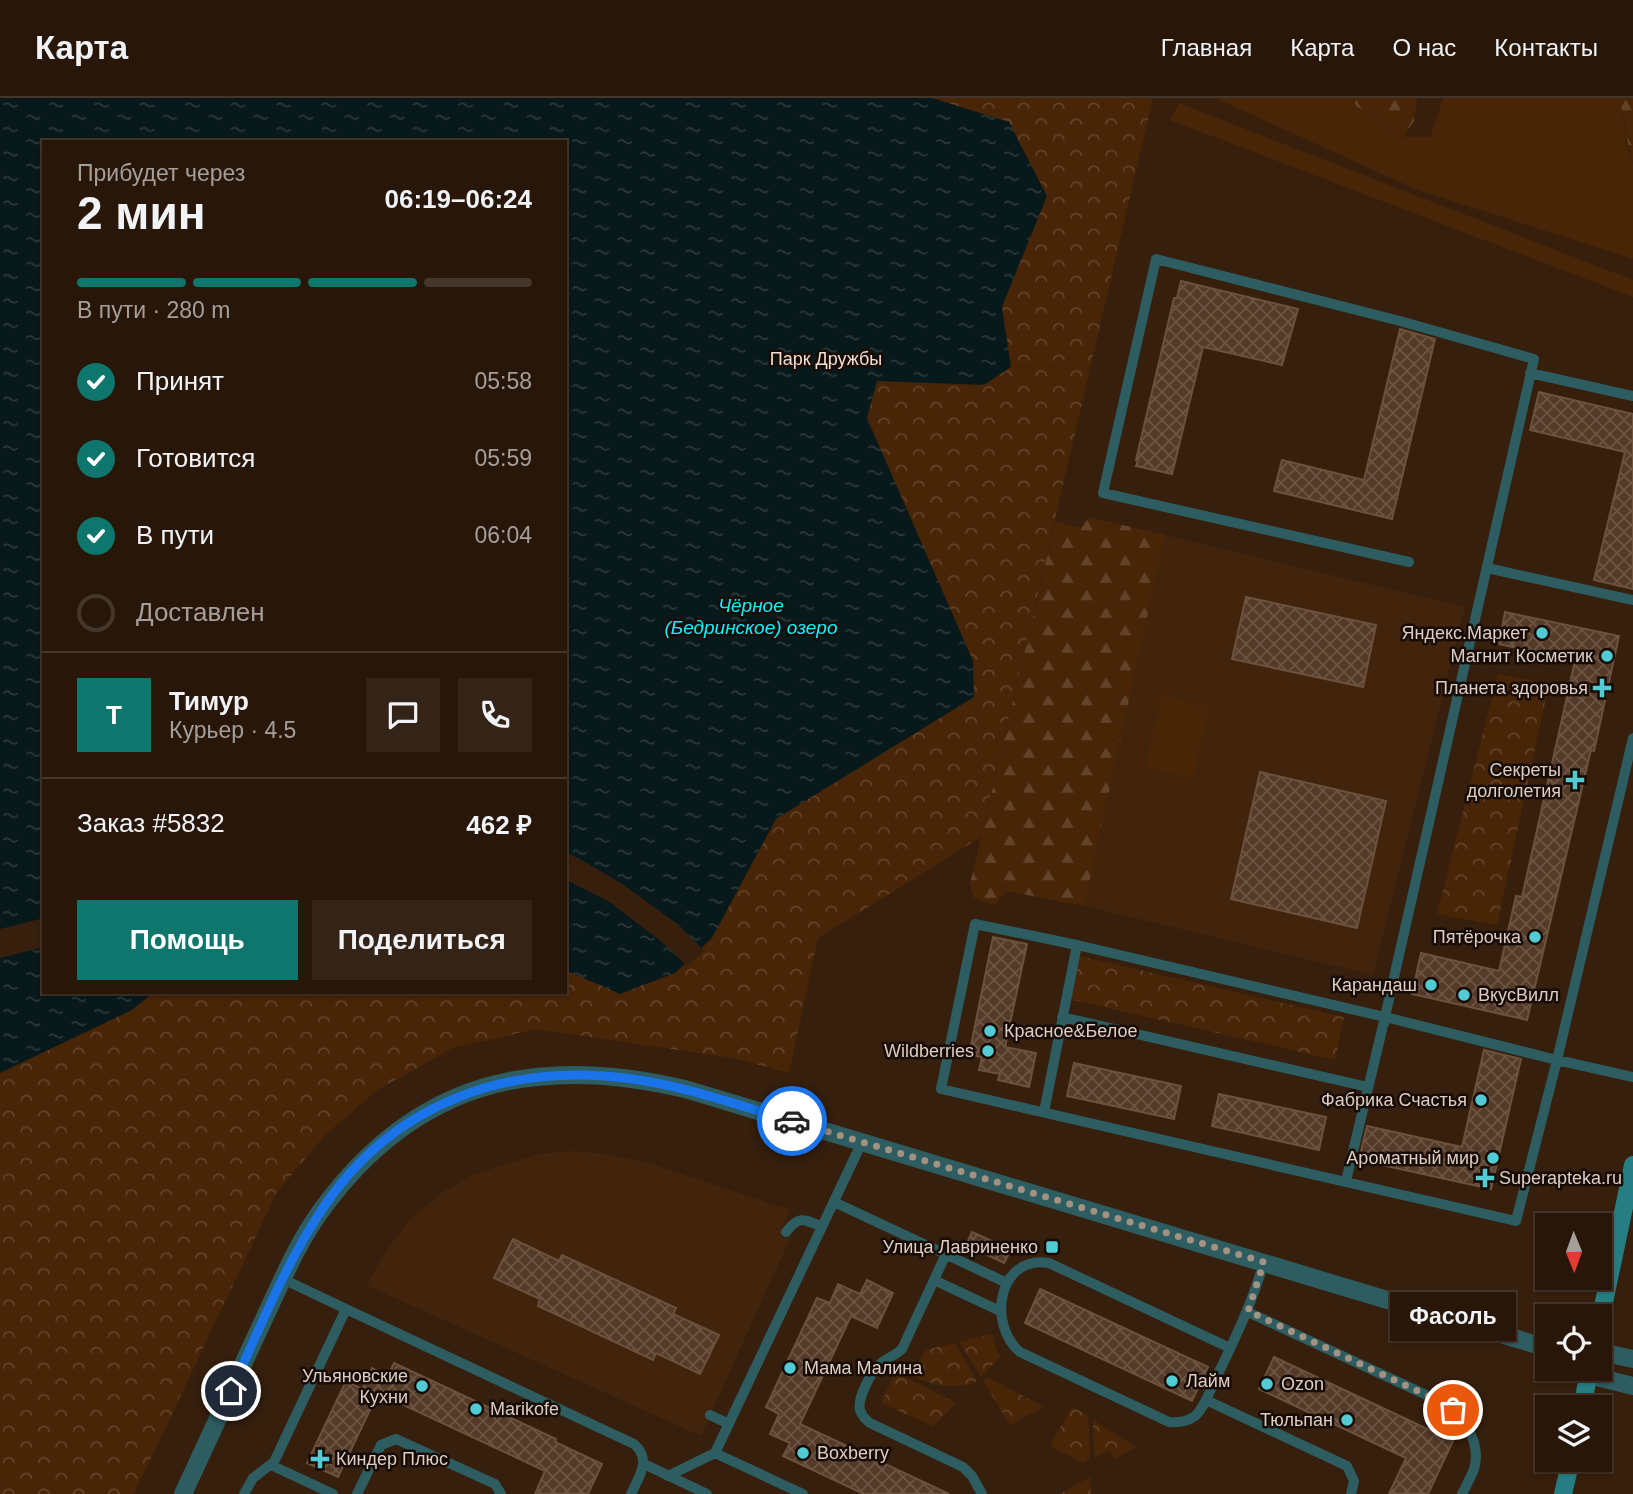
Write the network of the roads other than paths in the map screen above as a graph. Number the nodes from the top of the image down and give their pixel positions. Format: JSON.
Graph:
{"nodes":[{"id":1,"x":1530,"y":373,"type":"junction"},
{"id":2,"x":1633,"y":396,"type":"edge"},
{"id":3,"x":1409,"y":562,"type":"dead end"},
{"id":4,"x":1487,"y":568,"type":"junction"},
{"id":5,"x":1633,"y":600,"type":"edge"},
{"id":6,"x":1633,"y":738,"type":"edge"},
{"id":7,"x":1077,"y":944,"type":"junction"},
{"id":8,"x":1062,"y":1017,"type":"junction"},
{"id":9,"x":1385,"y":1017,"type":"junction"},
{"id":10,"x":1557,"y":1060,"type":"junction"},
{"id":11,"x":1633,"y":1077,"type":"edge"},
{"id":12,"x":1368,"y":1087,"type":"junction"},
{"id":13,"x":1044,"y":1112,"type":"junction"},
{"id":14,"x":862,"y":1142,"type":"junction"},
{"id":15,"x":1633,"y":1165,"type":"edge"},
{"id":16,"x":1346,"y":1181,"type":"junction"},
{"id":17,"x":834,"y":1202,"type":"junction"},
{"id":18,"x":822,"y":1227,"type":"junction"},
{"id":19,"x":786,"y":1232,"type":"dead end"},
{"id":20,"x":946,"y":1255,"type":"junction"},
{"id":21,"x":1264,"y":1262,"type":"junction"},
{"id":22,"x":283,"y":1279,"type":"junction"},
{"id":23,"x":934,"y":1280,"type":"junction"},
{"id":24,"x":1007,"y":1283,"type":"junction"},
{"id":25,"x":1604,"y":1304,"type":"edge"},
{"id":26,"x":346,"y":1309,"type":"junction"},
{"id":27,"x":1000,"y":1311,"type":"junction"},
{"id":28,"x":1248,"y":1311,"type":"junction"},
{"id":29,"x":1535,"y":1344,"type":"edge"},
{"id":30,"x":1230,"y":1348,"type":"junction"},
{"id":31,"x":1612,"y":1355,"type":"edge"},
{"id":32,"x":1633,"y":1359,"type":"edge"},
{"id":33,"x":1612,"y":1379,"type":"edge"},
{"id":34,"x":1633,"y":1386,"type":"edge"},
{"id":35,"x":1206,"y":1400,"type":"junction"},
{"id":36,"x":710,"y":1415,"type":"dead end"},
{"id":37,"x":729,"y":1424,"type":"junction"},
{"id":38,"x":715,"y":1453,"type":"junction"},
{"id":39,"x":643,"y":1464,"type":"junction"},
{"id":40,"x":271,"y":1465,"type":"junction"},
{"id":41,"x":1568,"y":1472,"type":"edge"},
{"id":42,"x":668,"y":1476,"type":"junction"},
{"id":43,"x":183,"y":1494,"type":"edge"},
{"id":44,"x":244,"y":1494,"type":"edge"},
{"id":45,"x":333,"y":1494,"type":"edge"},
{"id":46,"x":358,"y":1494,"type":"edge"},
{"id":47,"x":501,"y":1494,"type":"edge"},
{"id":48,"x":631,"y":1494,"type":"edge"},
{"id":49,"x":707,"y":1494,"type":"edge"},
{"id":50,"x":803,"y":1494,"type":"edge"},
{"id":51,"x":982,"y":1494,"type":"edge"},
{"id":52,"x":1351,"y":1494,"type":"edge"},
{"id":53,"x":1462,"y":1494,"type":"edge"},
{"id":54,"x":1563,"y":1494,"type":"edge"}],
"edges":[{"from":1,"to":2,"type":"lane"},
{"from":1,"to":3,"type":"lane"},
{"from":1,"to":4,"type":"lane"},
{"from":4,"to":5,"type":"lane"},
{"from":4,"to":9,"type":"lane"},
{"from":6,"to":10,"type":"lane"},
{"from":7,"to":8,"type":"lane"},
{"from":7,"to":9,"type":"lane"},
{"from":7,"to":13,"type":"lane"},
{"from":8,"to":12,"type":"lane"},
{"from":8,"to":13,"type":"lane"},
{"from":9,"to":10,"type":"lane"},
{"from":9,"to":12,"type":"lane"},
{"from":10,"to":11,"type":"lane"},
{"from":10,"to":16,"type":"lane"},
{"from":12,"to":16,"type":"lane"},
{"from":13,"to":16,"type":"lane"},
{"from":14,"to":17,"type":"lane"},
{"from":14,"to":21,"type":"street"},
{"from":14,"to":22,"type":"street"},
{"from":15,"to":25,"type":"main road"},
{"from":17,"to":18,"type":"lane"},
{"from":17,"to":20,"type":"lane"},
{"from":18,"to":19,"type":"lane"},
{"from":18,"to":37,"type":"lane"},
{"from":20,"to":23,"type":"lane"},
{"from":20,"to":24,"type":"lane"},
{"from":21,"to":28,"type":"lane"},
{"from":21,"to":29,"type":"street"},
{"from":22,"to":26,"type":"lane"},
{"from":22,"to":43,"type":"street"},
{"from":23,"to":27,"type":"lane"},
{"from":23,"to":51,"type":"lane"},
{"from":24,"to":27,"type":"lane"},
{"from":24,"to":30,"type":"lane"},
{"from":26,"to":39,"type":"lane"},
{"from":26,"to":40,"type":"lane"},
{"from":27,"to":35,"type":"lane"},
{"from":28,"to":30,"type":"lane"},
{"from":28,"to":53,"type":"lane"},
{"from":30,"to":35,"type":"lane"},
{"from":31,"to":32,"type":"street"},
{"from":33,"to":34,"type":"street"},
{"from":35,"to":52,"type":"lane"},
{"from":36,"to":37,"type":"lane"},
{"from":37,"to":38,"type":"lane"},
{"from":38,"to":42,"type":"lane"},
{"from":38,"to":50,"type":"lane"},
{"from":39,"to":42,"type":"lane"},
{"from":39,"to":48,"type":"lane"},
{"from":40,"to":44,"type":"lane"},
{"from":40,"to":45,"type":"lane"},
{"from":41,"to":54,"type":"main road"},
{"from":42,"to":49,"type":"lane"},
{"from":46,"to":47,"type":"lane"}]}
